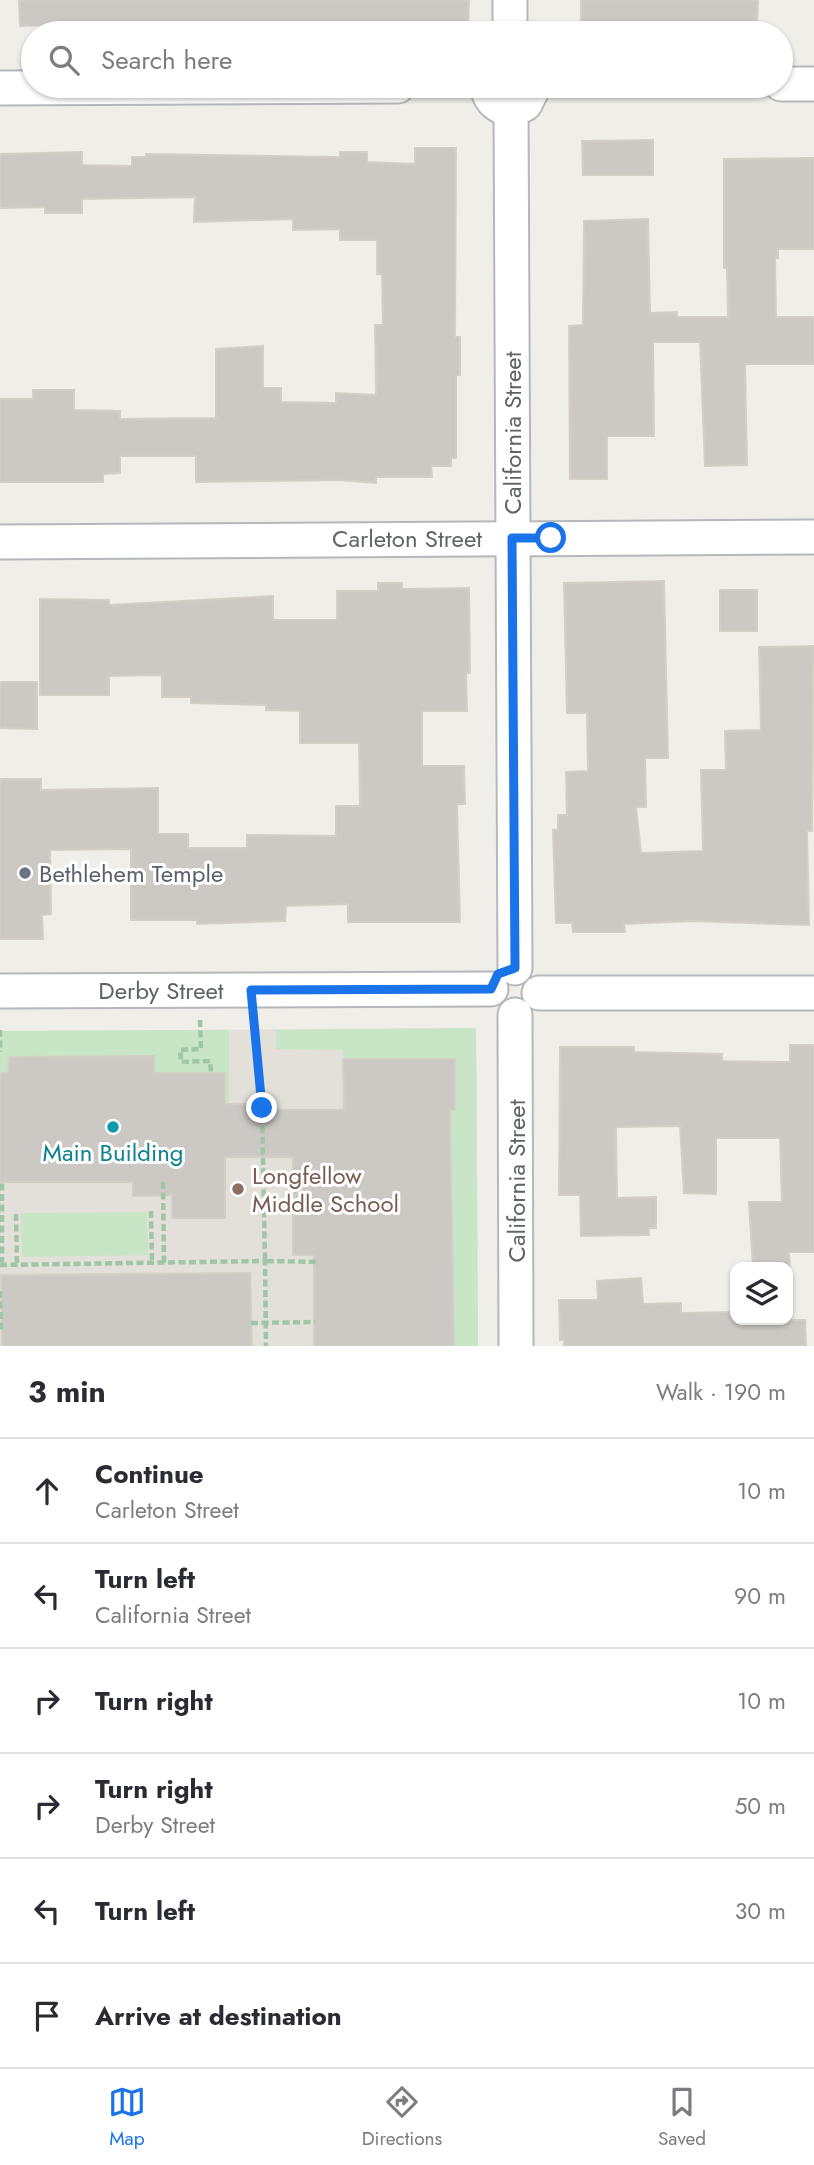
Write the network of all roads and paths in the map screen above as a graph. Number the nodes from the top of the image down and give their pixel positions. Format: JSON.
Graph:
{"nodes":[{"id":1,"x":510,"y":0,"type":"edge"},
{"id":2,"x":510,"y":21,"type":"edge"},
{"id":3,"x":793,"y":84,"type":"edge"},
{"id":4,"x":814,"y":84,"type":"edge"},
{"id":5,"x":0,"y":88,"type":"edge"},
{"id":6,"x":21,"y":88,"type":"edge"},
{"id":7,"x":493,"y":98,"type":"edge"},
{"id":8,"x":518,"y":98,"type":"edge"},
{"id":9,"x":522,"y":98,"type":"edge"},
{"id":10,"x":814,"y":537,"type":"edge"},
{"id":11,"x":512,"y":538,"type":"junction"},
{"id":12,"x":0,"y":542,"type":"edge"},
{"id":13,"x":503,"y":979,"type":"junction"},
{"id":14,"x":251,"y":990,"type":"junction"},
{"id":15,"x":0,"y":991,"type":"edge"},
{"id":16,"x":814,"y":993,"type":"edge"},
{"id":17,"x":527,"y":1004,"type":"junction"},
{"id":18,"x":200,"y":1024,"type":"dead end"},
{"id":19,"x":0,"y":1030,"type":"edge"},
{"id":20,"x":0,"y":1052,"type":"edge"},
{"id":21,"x":211,"y":1073,"type":"dead end"},
{"id":22,"x":163,"y":1182,"type":"dead end"},
{"id":23,"x":2,"y":1183,"type":"dead end"},
{"id":24,"x":151,"y":1211,"type":"dead end"},
{"id":25,"x":16,"y":1213,"type":"dead end"},
{"id":26,"x":1,"y":1234,"type":"edge"},
{"id":27,"x":265,"y":1261,"type":"junction"},
{"id":28,"x":152,"y":1262,"type":"junction"},
{"id":29,"x":320,"y":1262,"type":"dead end"},
{"id":30,"x":164,"y":1263,"type":"junction"},
{"id":31,"x":1,"y":1264,"type":"edge"},
{"id":32,"x":17,"y":1264,"type":"junction"},
{"id":33,"x":0,"y":1291,"type":"edge"},
{"id":34,"x":266,"y":1322,"type":"junction"},
{"id":35,"x":314,"y":1322,"type":"dead end"},
{"id":36,"x":251,"y":1323,"type":"dead end"},
{"id":37,"x":1,"y":1330,"type":"edge"},
{"id":38,"x":266,"y":1346,"type":"edge"},
{"id":39,"x":516,"y":1346,"type":"edge"}],
"edges":[{"from":1,"to":2,"type":"street"},
{"from":3,"to":4,"type":"street"},
{"from":5,"to":6,"type":"street"},
{"from":7,"to":8,"type":"street"},
{"from":9,"to":11,"type":"street","name":"California Street"},
{"from":10,"to":11,"type":"street","name":"Carleton Street"},
{"from":11,"to":12,"type":"street","name":"Carleton Street"},
{"from":11,"to":13,"type":"street","name":"California Street"},
{"from":13,"to":14,"type":"street","name":"Derby Street"},
{"from":13,"to":17,"type":"street"},
{"from":13,"to":17,"type":"street"},
{"from":14,"to":15,"type":"street","name":"Derby Street"},
{"from":14,"to":27,"type":"path"},
{"from":16,"to":17,"type":"street"},
{"from":17,"to":39,"type":"street","name":"California Street"},
{"from":18,"to":21,"type":"path"},
{"from":19,"to":20,"type":"path"},
{"from":22,"to":30,"type":"path"},
{"from":23,"to":26,"type":"path"},
{"from":24,"to":28,"type":"path"},
{"from":25,"to":32,"type":"path"},
{"from":26,"to":31,"type":"path"},
{"from":27,"to":29,"type":"path"},
{"from":27,"to":30,"type":"path"},
{"from":27,"to":34,"type":"path"},
{"from":28,"to":30,"type":"path"},
{"from":28,"to":32,"type":"path"},
{"from":31,"to":32,"type":"path"},
{"from":33,"to":37,"type":"path"},
{"from":34,"to":35,"type":"path"},
{"from":34,"to":36,"type":"path"},
{"from":34,"to":38,"type":"path"}]}
